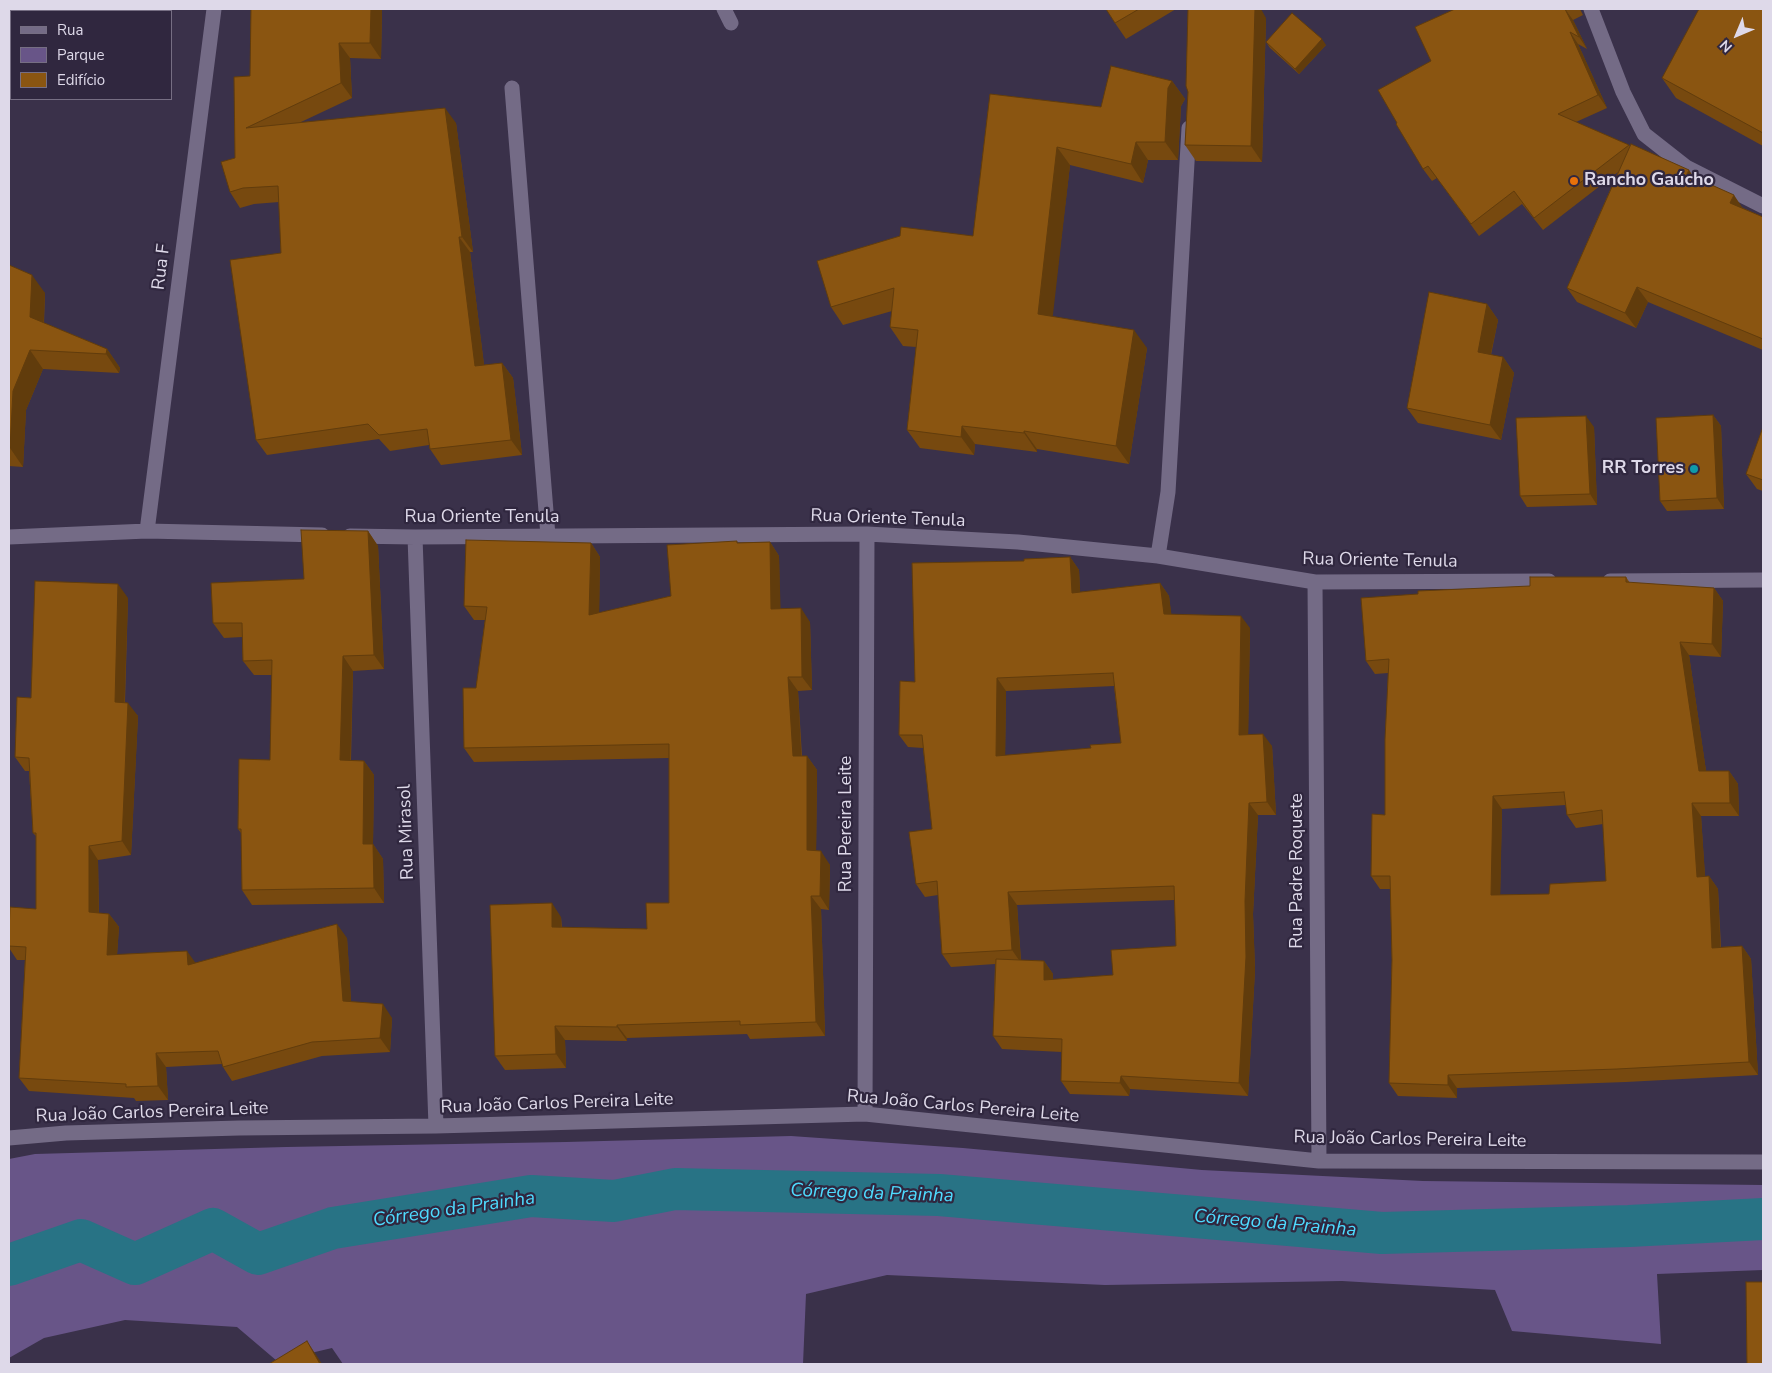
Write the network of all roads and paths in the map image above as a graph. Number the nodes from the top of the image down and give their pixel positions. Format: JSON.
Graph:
{"nodes":[{"id":1,"x":214,"y":9,"type":"edge"},
{"id":2,"x":724,"y":9,"type":"edge"},
{"id":3,"x":1591,"y":9,"type":"edge"},
{"id":4,"x":731,"y":23,"type":"dead end"},
{"id":5,"x":512,"y":88,"type":"dead end"},
{"id":6,"x":1190,"y":117,"type":"edge"},
{"id":7,"x":1763,"y":206,"type":"edge"},
{"id":8,"x":147,"y":531,"type":"junction"},
{"id":9,"x":867,"y":534,"type":"junction"},
{"id":10,"x":548,"y":536,"type":"junction"},
{"id":11,"x":9,"y":537,"type":"edge"},
{"id":12,"x":415,"y":537,"type":"junction"},
{"id":13,"x":1158,"y":556,"type":"junction"},
{"id":14,"x":1763,"y":580,"type":"edge"},
{"id":15,"x":1564,"y":581,"type":"edge"},
{"id":16,"x":1594,"y":581,"type":"edge"},
{"id":17,"x":1315,"y":582,"type":"junction"},
{"id":18,"x":866,"y":1114,"type":"junction"},
{"id":19,"x":436,"y":1126,"type":"junction"},
{"id":20,"x":9,"y":1138,"type":"edge"},
{"id":21,"x":1319,"y":1161,"type":"junction"},
{"id":22,"x":1763,"y":1162,"type":"edge"}],
"edges":[{"from":1,"to":8,"type":"street","name":"Rua F"},
{"from":2,"to":4,"type":"street"},
{"from":3,"to":7,"type":"street"},
{"from":5,"to":10,"type":"street"},
{"from":6,"to":13,"type":"street"},
{"from":8,"to":11,"type":"street","name":"Rua Oriente Tenula"},
{"from":8,"to":12,"type":"street","name":"Rua Oriente Tenula"},
{"from":9,"to":10,"type":"street","name":"Rua Oriente Tenula"},
{"from":9,"to":13,"type":"street","name":"Rua Oriente Tenula"},
{"from":9,"to":18,"type":"street","name":"Rua Pereira Leite"},
{"from":10,"to":12,"type":"street","name":"Rua Oriente Tenula"},
{"from":12,"to":19,"type":"street","name":"Rua Mirasol"},
{"from":13,"to":17,"type":"street","name":"Rua Oriente Tenula"},
{"from":14,"to":16,"type":"street"},
{"from":15,"to":17,"type":"street","name":"Rua Oriente Tenula"},
{"from":17,"to":21,"type":"street","name":"Rua Padre Roquete"},
{"from":18,"to":19,"type":"street","name":"Rua João Carlos Pereira Leite"},
{"from":18,"to":21,"type":"street","name":"Rua João Carlos Pereira Leite"},
{"from":19,"to":20,"type":"street","name":"Rua João Carlos Pereira Leite"},
{"from":21,"to":22,"type":"street","name":"Rua João Carlos Pereira Leite"}]}
